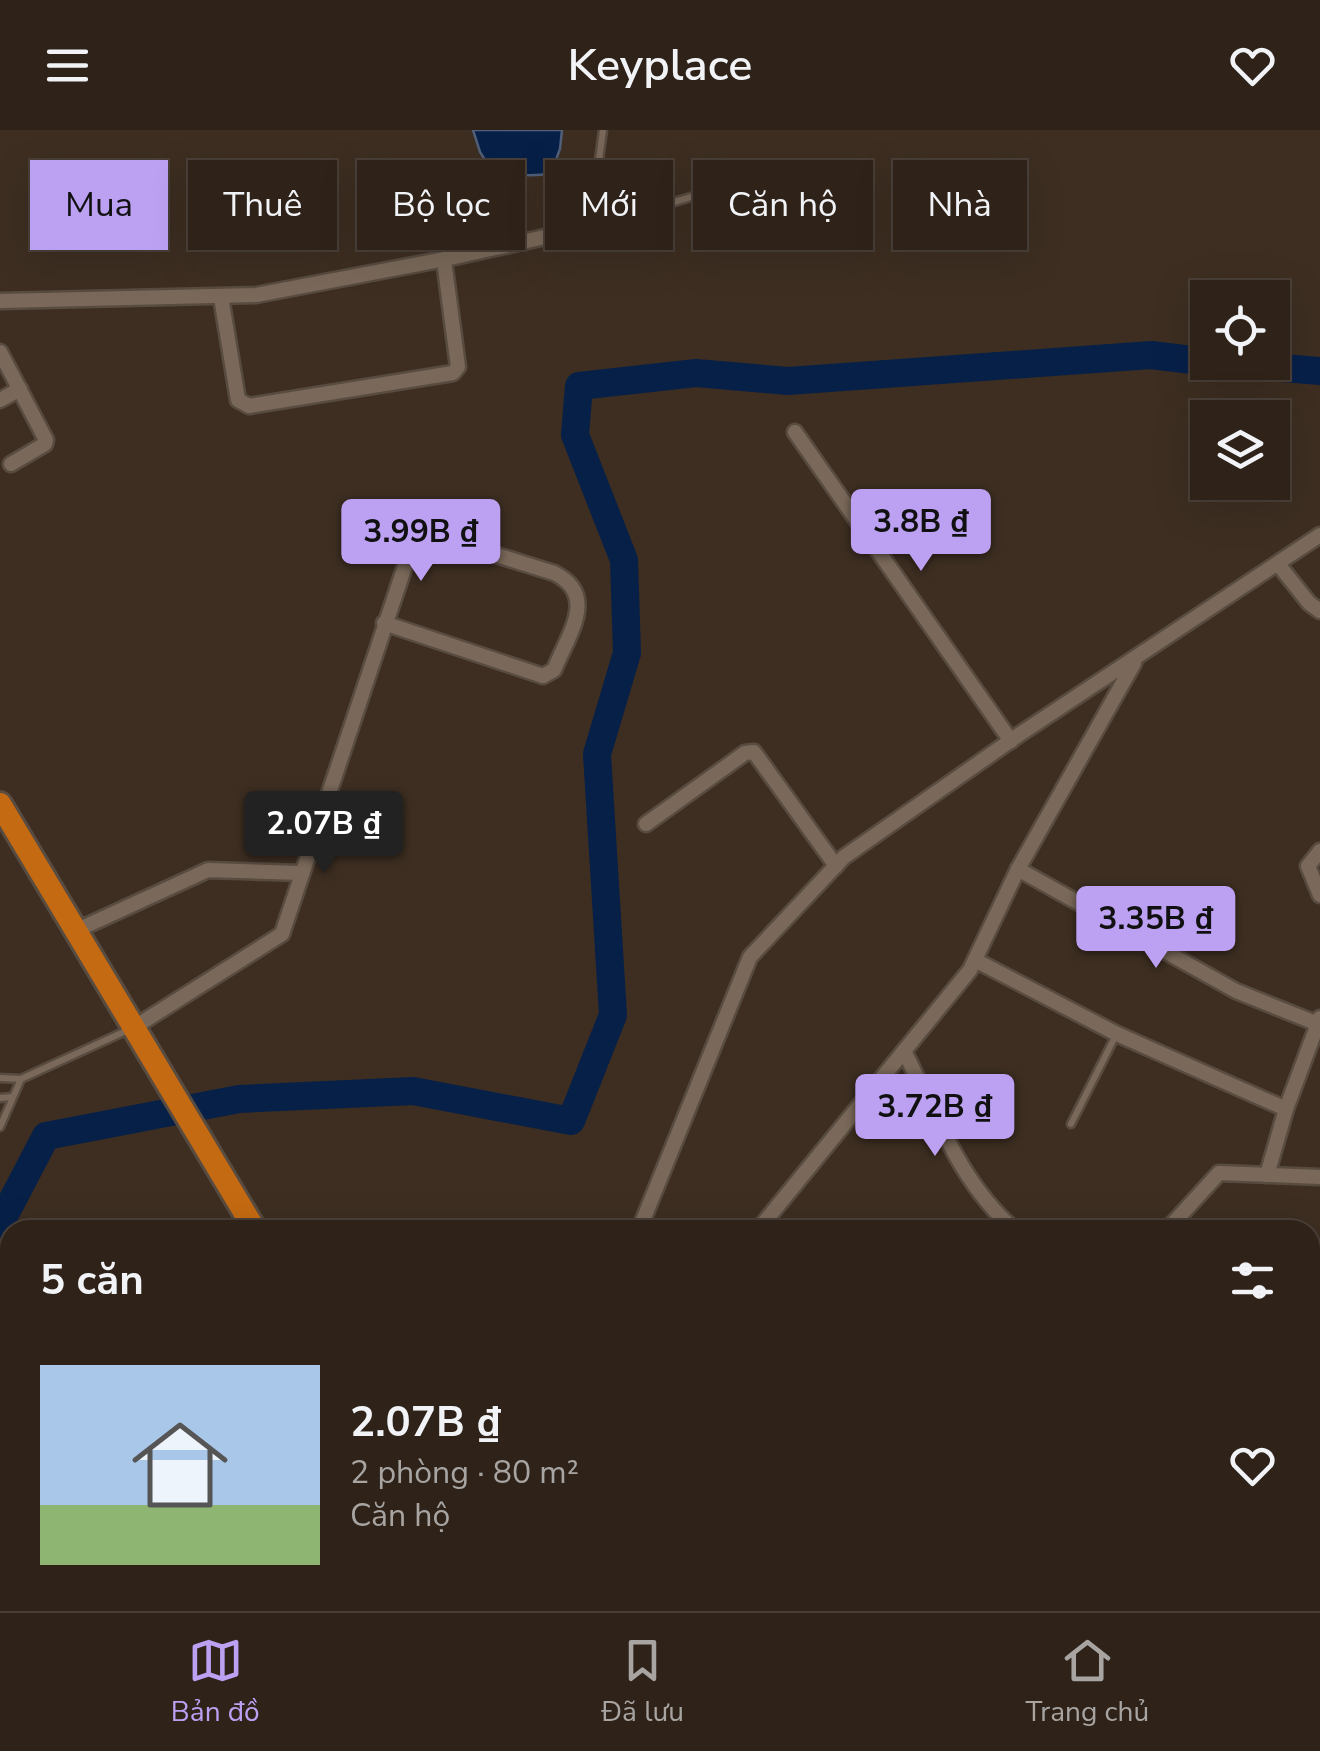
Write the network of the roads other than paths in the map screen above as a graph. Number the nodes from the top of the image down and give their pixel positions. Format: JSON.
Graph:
{"nodes":[{"id":1,"x":603,"y":130,"type":"edge"},
{"id":2,"x":599,"y":160,"type":"edge"},
{"id":3,"x":545,"y":237,"type":"edge"},
{"id":4,"x":444,"y":260,"type":"junction"},
{"id":5,"x":221,"y":296,"type":"junction"},
{"id":6,"x":0,"y":301,"type":"edge"},
{"id":7,"x":0,"y":352,"type":"edge"},
{"id":8,"x":20,"y":389,"type":"junction"},
{"id":9,"x":0,"y":400,"type":"edge"},
{"id":10,"x":795,"y":432,"type":"dead end"},
{"id":11,"x":11,"y":464,"type":"dead end"},
{"id":12,"x":1320,"y":535,"type":"edge"},
{"id":13,"x":1278,"y":564,"type":"junction"},
{"id":14,"x":1320,"y":611,"type":"edge"},
{"id":15,"x":384,"y":623,"type":"junction"},
{"id":16,"x":1136,"y":658,"type":"junction"},
{"id":17,"x":1011,"y":741,"type":"junction"},
{"id":18,"x":4,"y":818,"type":"edge"},
{"id":19,"x":646,"y":824,"type":"dead end"},
{"id":20,"x":1320,"y":851,"type":"edge"},
{"id":21,"x":836,"y":866,"type":"junction"},
{"id":22,"x":1018,"y":869,"type":"junction"},
{"id":23,"x":302,"y":874,"type":"junction"},
{"id":24,"x":1320,"y":895,"type":"edge"},
{"id":25,"x":75,"y":930,"type":"junction"},
{"id":26,"x":974,"y":960,"type":"junction"},
{"id":27,"x":1319,"y":1021,"type":"edge"},
{"id":28,"x":133,"y":1028,"type":"junction"},
{"id":29,"x":1117,"y":1034,"type":"junction"},
{"id":30,"x":904,"y":1051,"type":"junction"},
{"id":31,"x":0,"y":1078,"type":"edge"},
{"id":32,"x":21,"y":1080,"type":"junction"},
{"id":33,"x":12,"y":1097,"type":"junction"},
{"id":34,"x":0,"y":1098,"type":"edge"},
{"id":35,"x":1286,"y":1109,"type":"junction"},
{"id":36,"x":1071,"y":1124,"type":"dead end"},
{"id":37,"x":0,"y":1127,"type":"edge"},
{"id":38,"x":1267,"y":1175,"type":"junction"},
{"id":39,"x":1320,"y":1177,"type":"edge"},
{"id":40,"x":249,"y":1220,"type":"edge"},
{"id":41,"x":643,"y":1220,"type":"edge"},
{"id":42,"x":766,"y":1220,"type":"edge"},
{"id":43,"x":1004,"y":1220,"type":"edge"},
{"id":44,"x":1176,"y":1220,"type":"edge"}],
"edges":[{"from":1,"to":2,"type":"lane"},
{"from":3,"to":4,"type":"street"},
{"from":4,"to":5,"type":"street"},
{"from":4,"to":5,"type":"street"},
{"from":5,"to":6,"type":"street"},
{"from":7,"to":8,"type":"street"},
{"from":8,"to":9,"type":"street"},
{"from":8,"to":11,"type":"street"},
{"from":10,"to":17,"type":"street"},
{"from":12,"to":13,"type":"street"},
{"from":13,"to":14,"type":"street"},
{"from":13,"to":16,"type":"street"},
{"from":15,"to":15,"type":"street"},
{"from":15,"to":23,"type":"street"},
{"from":16,"to":17,"type":"street"},
{"from":16,"to":22,"type":"street"},
{"from":17,"to":21,"type":"street"},
{"from":18,"to":25,"type":"highway"},
{"from":19,"to":21,"type":"street"},
{"from":20,"to":24,"type":"street"},
{"from":21,"to":41,"type":"street"},
{"from":22,"to":26,"type":"street"},
{"from":22,"to":27,"type":"street"},
{"from":23,"to":25,"type":"street"},
{"from":23,"to":28,"type":"street"},
{"from":25,"to":28,"type":"highway"},
{"from":26,"to":29,"type":"street"},
{"from":26,"to":30,"type":"street"},
{"from":27,"to":35,"type":"street"},
{"from":28,"to":32,"type":"lane"},
{"from":28,"to":40,"type":"highway"},
{"from":29,"to":35,"type":"street"},
{"from":29,"to":36,"type":"lane"},
{"from":30,"to":42,"type":"street"},
{"from":30,"to":43,"type":"street"},
{"from":31,"to":32,"type":"lane"},
{"from":32,"to":33,"type":"lane"},
{"from":33,"to":34,"type":"lane"},
{"from":33,"to":37,"type":"lane"},
{"from":35,"to":38,"type":"street"},
{"from":38,"to":39,"type":"street"},
{"from":38,"to":44,"type":"street"}]}
